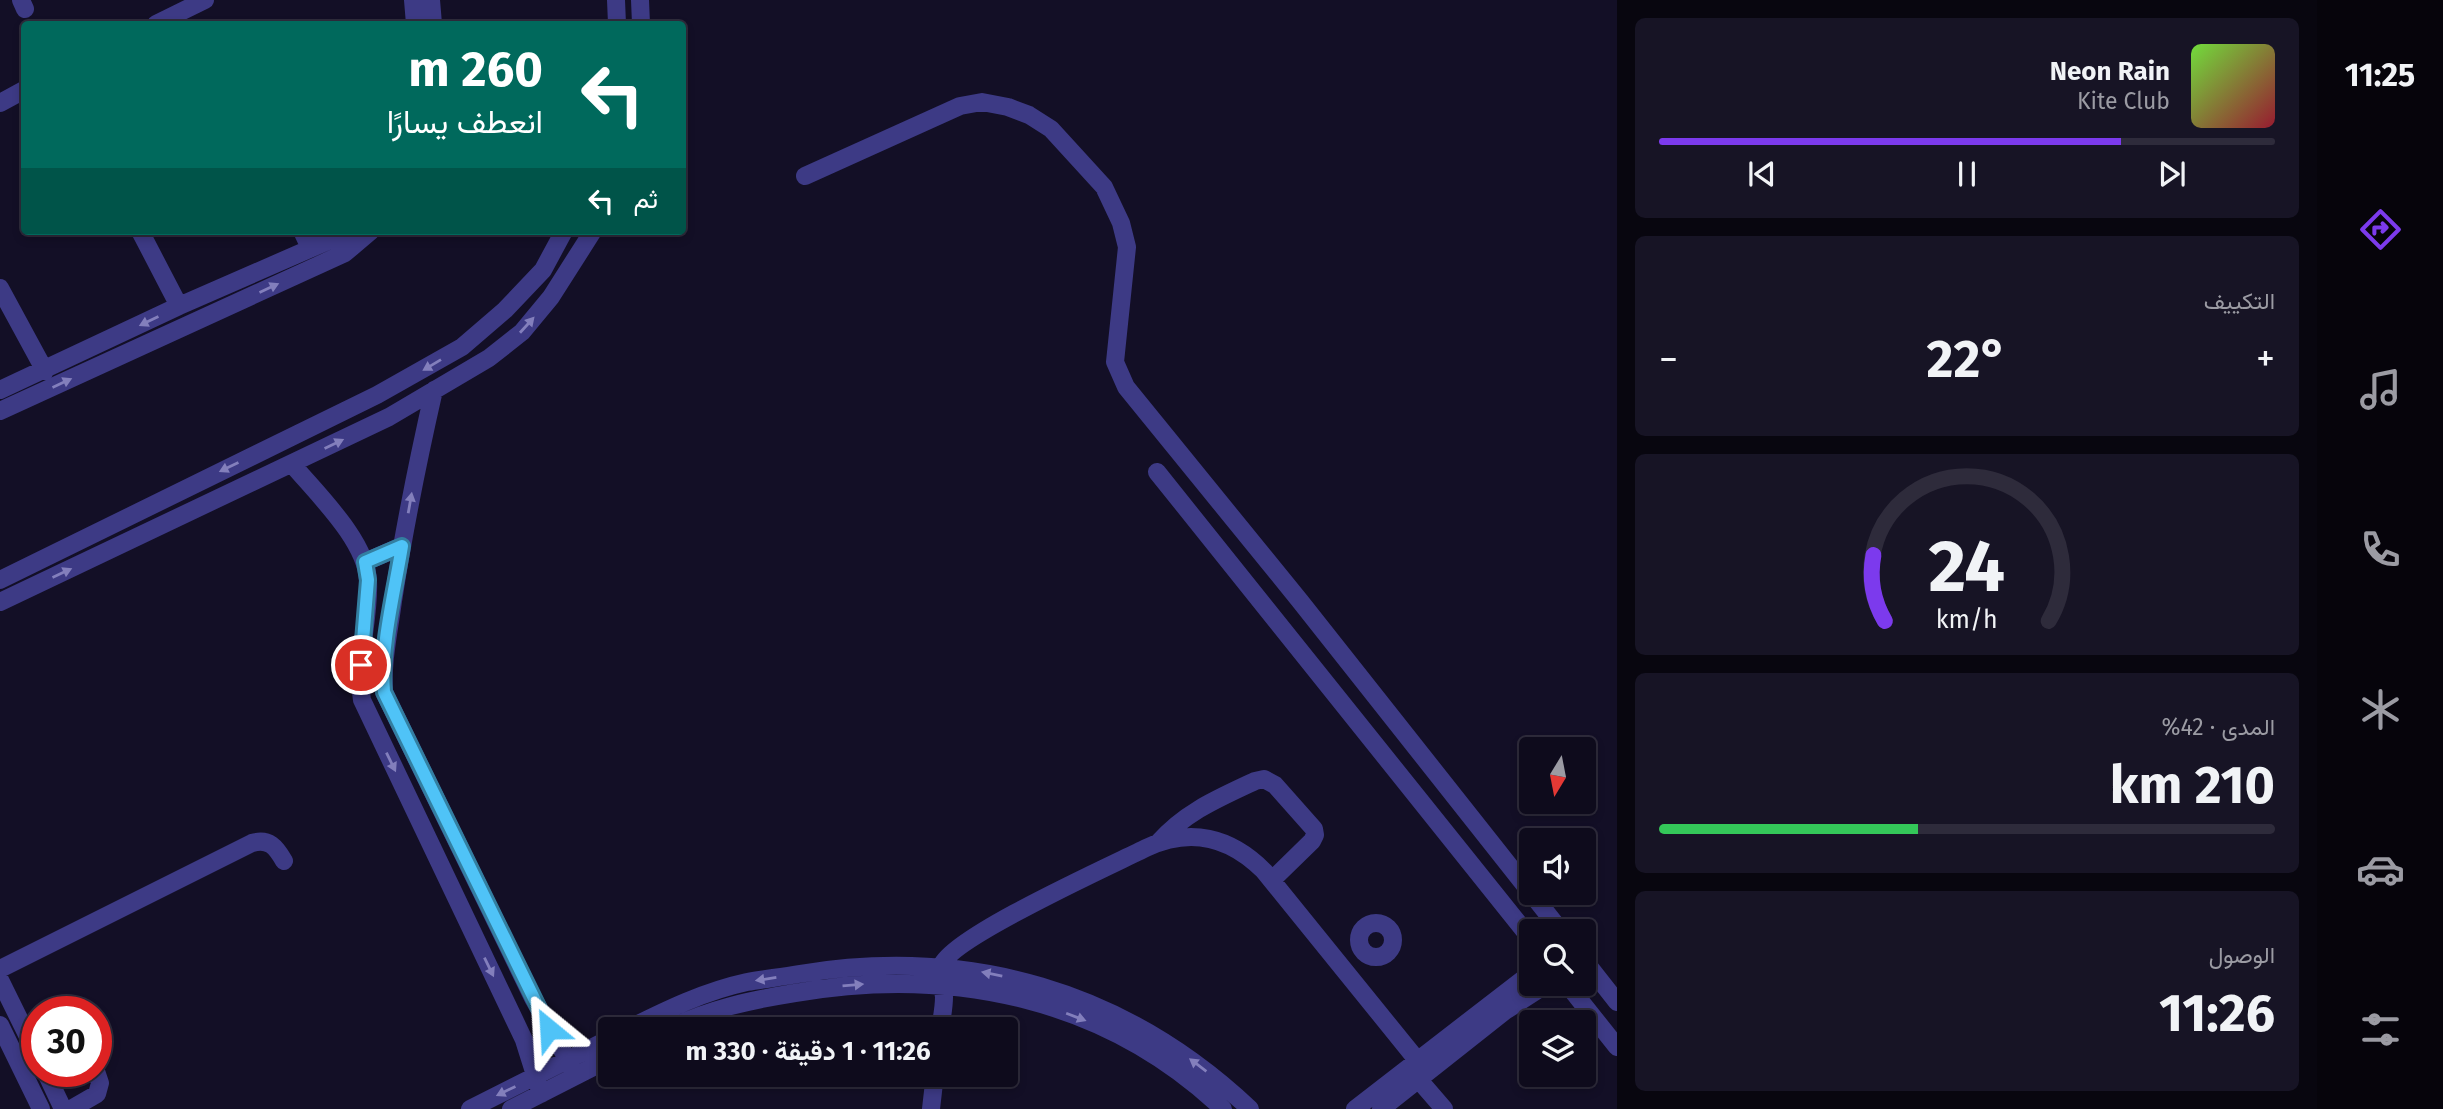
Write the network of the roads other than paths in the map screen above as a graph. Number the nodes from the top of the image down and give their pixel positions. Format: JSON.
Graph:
{"nodes":[{"id":1,"x":205,"y":0,"type":"edge"},
{"id":2,"x":413,"y":0,"type":"edge"},
{"id":3,"x":432,"y":0,"type":"edge"},
{"id":4,"x":616,"y":0,"type":"edge"},
{"id":5,"x":640,"y":0,"type":"edge"},
{"id":6,"x":162,"y":21,"type":"edge"},
{"id":7,"x":415,"y":21,"type":"edge"},
{"id":8,"x":433,"y":21,"type":"edge"},
{"id":9,"x":617,"y":21,"type":"edge"},
{"id":10,"x":641,"y":21,"type":"edge"},
{"id":11,"x":21,"y":92,"type":"edge"},
{"id":12,"x":0,"y":103,"type":"edge"},
{"id":13,"x":806,"y":176,"type":"dead end"},
{"id":14,"x":142,"y":235,"type":"edge"},
{"id":15,"x":304,"y":235,"type":"edge"},
{"id":16,"x":339,"y":235,"type":"edge"},
{"id":17,"x":366,"y":235,"type":"edge"},
{"id":18,"x":562,"y":235,"type":"edge"},
{"id":19,"x":590,"y":235,"type":"edge"},
{"id":20,"x":310,"y":248,"type":"junction"},
{"id":21,"x":0,"y":288,"type":"edge"},
{"id":22,"x":179,"y":306,"type":"junction"},
{"id":23,"x":45,"y":371,"type":"junction"},
{"id":24,"x":0,"y":390,"type":"edge"},
{"id":25,"x":434,"y":390,"type":"junction"},
{"id":26,"x":0,"y":411,"type":"edge"},
{"id":27,"x":255,"y":455,"type":"junction"},
{"id":28,"x":292,"y":464,"type":"junction"},
{"id":29,"x":1157,"y":472,"type":"dead end"},
{"id":30,"x":265,"y":477,"type":"junction"},
{"id":31,"x":402,"y":546,"type":"junction"},
{"id":32,"x":365,"y":562,"type":"junction"},
{"id":33,"x":0,"y":580,"type":"edge"},
{"id":34,"x":0,"y":602,"type":"edge"},
{"id":35,"x":1159,"y":842,"type":"junction"},
{"id":36,"x":284,"y":861,"type":"dead end"},
{"id":37,"x":1272,"y":880,"type":"junction"},
{"id":38,"x":1552,"y":919,"type":"edge"},
{"id":39,"x":1519,"y":924,"type":"edge"},
{"id":40,"x":1362,"y":951,"type":"dead end"},
{"id":41,"x":1342,"y":967,"type":"junction"},
{"id":42,"x":0,"y":969,"type":"edge"},
{"id":43,"x":1596,"y":975,"type":"edge"},
{"id":44,"x":942,"y":976,"type":"junction"},
{"id":45,"x":0,"y":979,"type":"edge"},
{"id":46,"x":1519,"y":982,"type":"edge"},
{"id":47,"x":1528,"y":996,"type":"edge"},
{"id":48,"x":1577,"y":996,"type":"edge"},
{"id":49,"x":533,"y":998,"type":"junction"},
{"id":50,"x":1617,"y":1002,"type":"edge"},
{"id":51,"x":510,"y":1011,"type":"junction"},
{"id":52,"x":655,"y":1017,"type":"edge"},
{"id":53,"x":696,"y":1017,"type":"edge"},
{"id":54,"x":941,"y":1017,"type":"edge"},
{"id":55,"x":21,"y":1022,"type":"edge"},
{"id":56,"x":0,"y":1025,"type":"edge"},
{"id":57,"x":1617,"y":1047,"type":"edge"},
{"id":58,"x":598,"y":1048,"type":"edge"},
{"id":59,"x":1417,"y":1060,"type":"junction"},
{"id":60,"x":598,"y":1061,"type":"edge"},
{"id":61,"x":572,"y":1068,"type":"junction"},
{"id":62,"x":1419,"y":1080,"type":"junction"},
{"id":63,"x":538,"y":1085,"type":"junction"},
{"id":64,"x":53,"y":1087,"type":"edge"},
{"id":65,"x":99,"y":1087,"type":"edge"},
{"id":66,"x":934,"y":1087,"type":"edge"},
{"id":67,"x":41,"y":1109,"type":"edge"},
{"id":68,"x":63,"y":1109,"type":"edge"},
{"id":69,"x":71,"y":1109,"type":"edge"},
{"id":70,"x":470,"y":1109,"type":"edge"},
{"id":71,"x":512,"y":1109,"type":"edge"},
{"id":72,"x":931,"y":1109,"type":"edge"},
{"id":73,"x":1223,"y":1109,"type":"edge"},
{"id":74,"x":1250,"y":1109,"type":"edge"},
{"id":75,"x":1355,"y":1109,"type":"edge"},
{"id":76,"x":1381,"y":1109,"type":"edge"},
{"id":77,"x":1444,"y":1109,"type":"edge"}],
"edges":[{"from":1,"to":6,"type":"street"},
{"from":2,"to":7,"type":"street"},
{"from":3,"to":8,"type":"street"},
{"from":4,"to":9,"type":"street"},
{"from":5,"to":10,"type":"street"},
{"from":11,"to":12,"type":"street"},
{"from":13,"to":38,"type":"street"},
{"from":14,"to":22,"type":"street"},
{"from":15,"to":20,"type":"street"},
{"from":16,"to":20,"type":"street"},
{"from":26,"to":17,"type":"street","one_way":true},
{"from":18,"to":27,"type":"street","one_way":true},
{"from":25,"to":19,"type":"street","one_way":true},
{"from":20,"to":22,"type":"street"},
{"from":21,"to":23,"type":"street"},
{"from":22,"to":23,"type":"street","one_way":true},
{"from":23,"to":24,"type":"street"},
{"from":28,"to":25,"type":"street","one_way":true},
{"from":31,"to":25,"type":"street","one_way":true},
{"from":27,"to":30,"type":"street"},
{"from":27,"to":33,"type":"street","one_way":true},
{"from":28,"to":30,"type":"street"},
{"from":28,"to":32,"type":"street"},
{"from":29,"to":39,"type":"street"},
{"from":34,"to":30,"type":"street","one_way":true},
{"from":31,"to":32,"type":"street"},
{"from":31,"to":49,"type":"street"},
{"from":32,"to":51,"type":"street","one_way":true},
{"from":35,"to":37,"type":"street"},
{"from":35,"to":37,"type":"street"},
{"from":35,"to":44,"type":"street"},
{"from":36,"to":42,"type":"street"},
{"from":37,"to":41,"type":"street"},
{"from":40,"to":41,"type":"street"},
{"from":41,"to":59,"type":"street"},
{"from":43,"to":50,"type":"street"},
{"from":44,"to":52,"type":"street","one_way":true},
{"from":53,"to":44,"type":"street","one_way":true},
{"from":44,"to":54,"type":"street"},
{"from":44,"to":73,"type":"street","one_way":true},
{"from":74,"to":44,"type":"street","one_way":true},
{"from":45,"to":55,"type":"street"},
{"from":46,"to":59,"type":"street"},
{"from":47,"to":62,"type":"street"},
{"from":48,"to":57,"type":"street"},
{"from":49,"to":51,"type":"street"},
{"from":49,"to":61,"type":"street"},
{"from":51,"to":63,"type":"street"},
{"from":56,"to":67,"type":"street"},
{"from":58,"to":61,"type":"street"},
{"from":59,"to":75,"type":"street"},
{"from":60,"to":61,"type":"street"},
{"from":61,"to":63,"type":"street"},
{"from":62,"to":76,"type":"street"},
{"from":62,"to":77,"type":"street"},
{"from":63,"to":70,"type":"street","one_way":true},
{"from":63,"to":71,"type":"street"},
{"from":64,"to":68,"type":"street"},
{"from":65,"to":69,"type":"street"},
{"from":66,"to":72,"type":"street"}]}
